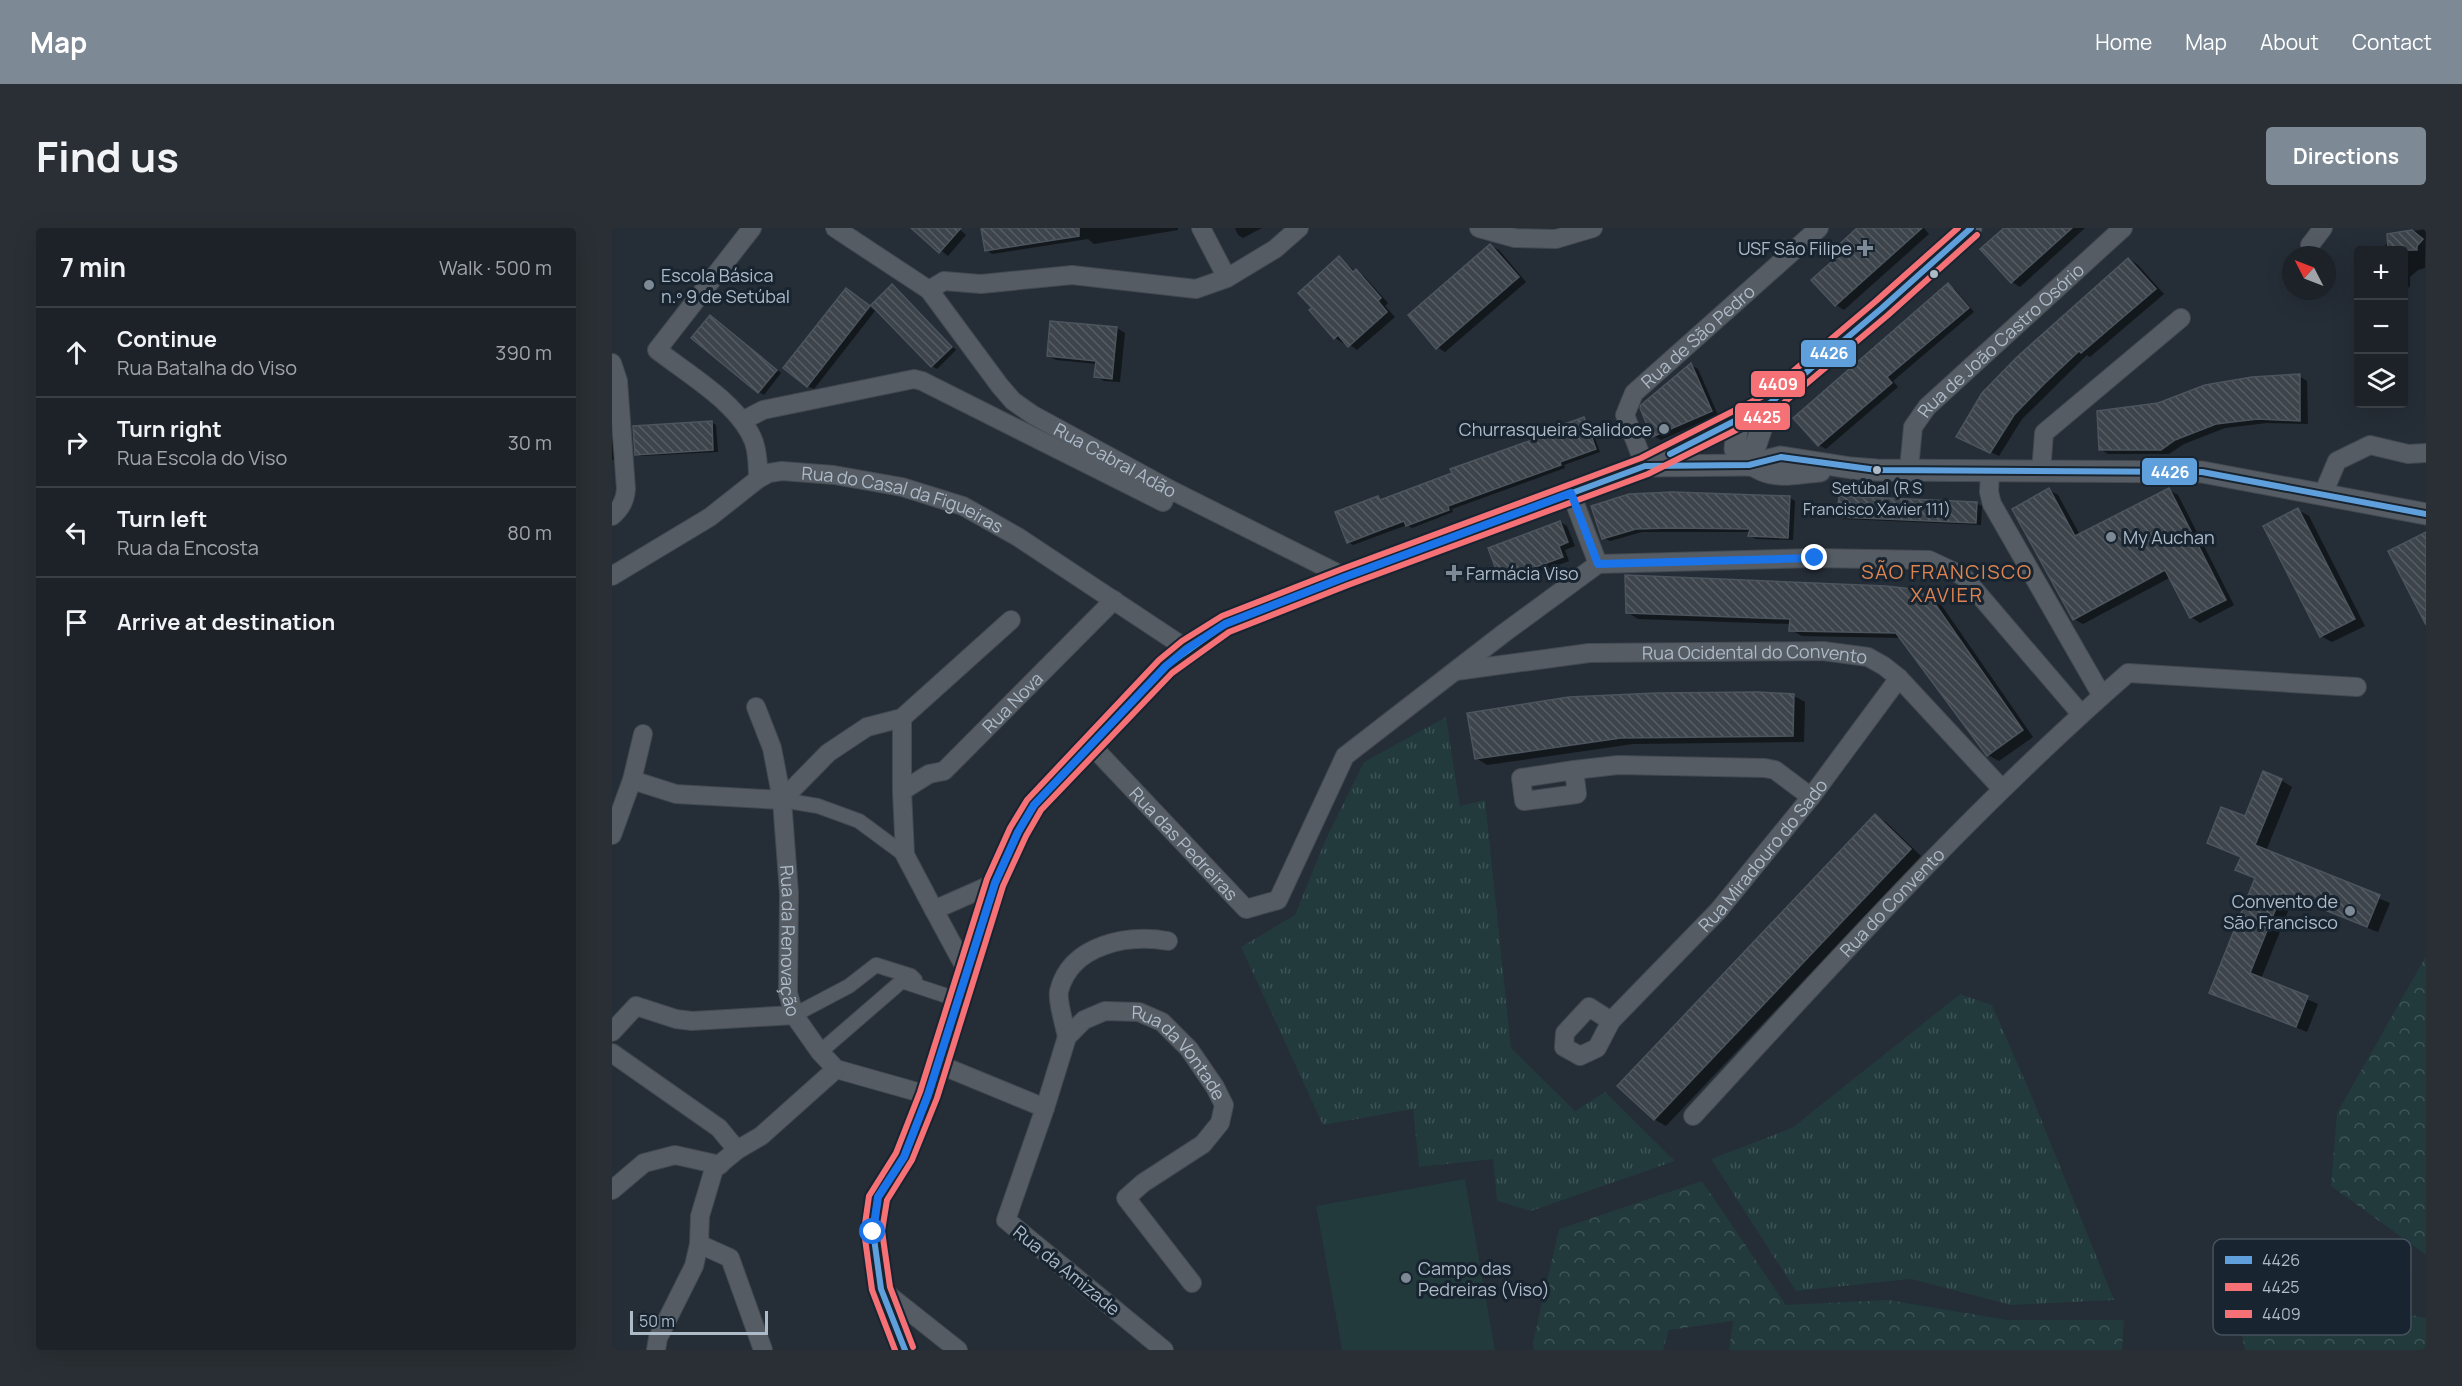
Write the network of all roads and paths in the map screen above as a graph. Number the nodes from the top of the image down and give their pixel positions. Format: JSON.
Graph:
{"nodes":[{"id":1,"x":752,"y":228,"type":"edge"},
{"id":2,"x":835,"y":228,"type":"edge"},
{"id":3,"x":1201,"y":228,"type":"edge"},
{"id":4,"x":1299,"y":228,"type":"edge"},
{"id":5,"x":1479,"y":228,"type":"edge"},
{"id":6,"x":1593,"y":228,"type":"edge"},
{"id":7,"x":1819,"y":228,"type":"edge"},
{"id":8,"x":1971,"y":228,"type":"edge"},
{"id":9,"x":2123,"y":228,"type":"edge"},
{"id":10,"x":2323,"y":228,"type":"edge"},
{"id":11,"x":2310,"y":245,"type":"dead end"},
{"id":12,"x":1227,"y":278,"type":"junction"},
{"id":13,"x":928,"y":290,"type":"junction"},
{"id":14,"x":2181,"y":318,"type":"dead end"},
{"id":15,"x":612,"y":363,"type":"edge"},
{"id":16,"x":1770,"y":403,"type":"junction"},
{"id":17,"x":1738,"y":419,"type":"junction"},
{"id":18,"x":742,"y":420,"type":"junction"},
{"id":19,"x":2426,"y":453,"type":"edge"},
{"id":20,"x":1749,"y":465,"type":"junction"},
{"id":21,"x":1645,"y":466,"type":"junction"},
{"id":22,"x":1909,"y":469,"type":"junction"},
{"id":23,"x":1990,"y":472,"type":"junction"},
{"id":24,"x":2041,"y":472,"type":"junction"},
{"id":25,"x":758,"y":479,"type":"junction"},
{"id":26,"x":1169,"y":489,"type":"junction"},
{"id":27,"x":1571,"y":493,"type":"junction"},
{"id":28,"x":2323,"y":494,"type":"junction"},
{"id":29,"x":2426,"y":514,"type":"edge"},
{"id":30,"x":612,"y":516,"type":"edge"},
{"id":31,"x":1598,"y":564,"type":"junction"},
{"id":32,"x":612,"y":576,"type":"edge"},
{"id":33,"x":1345,"y":577,"type":"junction"},
{"id":34,"x":1114,"y":600,"type":"junction"},
{"id":35,"x":1011,"y":620,"type":"dead end"},
{"id":36,"x":1187,"y":649,"type":"junction"},
{"id":37,"x":1455,"y":671,"type":"junction"},
{"id":38,"x":1899,"y":678,"type":"junction"},
{"id":39,"x":2357,"y":687,"type":"dead end"},
{"id":40,"x":2102,"y":696,"type":"junction"},
{"id":41,"x":756,"y":708,"type":"dead end"},
{"id":42,"x":2081,"y":714,"type":"junction"},
{"id":43,"x":902,"y":718,"type":"junction"},
{"id":44,"x":643,"y":734,"type":"dead end"},
{"id":45,"x":1092,"y":746,"type":"junction"},
{"id":46,"x":1574,"y":770,"type":"dead end"},
{"id":47,"x":632,"y":780,"type":"junction"},
{"id":48,"x":2002,"y":789,"type":"junction"},
{"id":49,"x":902,"y":791,"type":"junction"},
{"id":50,"x":1811,"y":797,"type":"junction"},
{"id":51,"x":782,"y":800,"type":"junction"},
{"id":52,"x":612,"y":834,"type":"edge"},
{"id":53,"x":904,"y":855,"type":"junction"},
{"id":54,"x":995,"y":883,"type":"junction"},
{"id":55,"x":934,"y":910,"type":"junction"},
{"id":56,"x":1168,"y":941,"type":"dead end"},
{"id":57,"x":968,"y":973,"type":"junction"},
{"id":58,"x":922,"y":988,"type":"junction"},
{"id":59,"x":959,"y":1000,"type":"junction"},
{"id":60,"x":794,"y":1015,"type":"junction"},
{"id":61,"x":1611,"y":1021,"type":"dead end"},
{"id":62,"x":612,"y":1032,"type":"edge"},
{"id":63,"x":1067,"y":1037,"type":"junction"},
{"id":64,"x":820,"y":1052,"type":"junction"},
{"id":65,"x":612,"y":1053,"type":"edge"},
{"id":66,"x":938,"y":1064,"type":"junction"},
{"id":67,"x":836,"y":1069,"type":"junction"},
{"id":68,"x":928,"y":1095,"type":"junction"},
{"id":69,"x":1045,"y":1108,"type":"junction"},
{"id":70,"x":1693,"y":1116,"type":"dead end"},
{"id":71,"x":737,"y":1150,"type":"junction"},
{"id":72,"x":720,"y":1165,"type":"junction"},
{"id":73,"x":612,"y":1190,"type":"edge"},
{"id":74,"x":699,"y":1244,"type":"junction"},
{"id":75,"x":1192,"y":1283,"type":"dead end"},
{"id":76,"x":881,"y":1289,"type":"junction"},
{"id":77,"x":656,"y":1350,"type":"edge"},
{"id":78,"x":763,"y":1350,"type":"edge"},
{"id":79,"x":905,"y":1350,"type":"edge"},
{"id":80,"x":958,"y":1350,"type":"edge"},
{"id":81,"x":1164,"y":1350,"type":"edge"}],
"edges":[{"from":1,"to":18,"type":"street"},
{"from":2,"to":13,"type":"street"},
{"from":3,"to":12,"type":"street"},
{"from":4,"to":12,"type":"street"},
{"from":5,"to":6,"type":"street"},
{"from":7,"to":21,"type":"street","name":"Rua de São Pedro"},
{"from":8,"to":16,"type":"street"},
{"from":9,"to":22,"type":"street","name":"Rua de João Castro Osório"},
{"from":10,"to":11,"type":"street"},
{"from":12,"to":13,"type":"street"},
{"from":13,"to":26,"type":"street","name":"Rua Cabral Adão"},
{"from":14,"to":24,"type":"street"},
{"from":15,"to":30,"type":"street"},
{"from":16,"to":17,"type":"street"},
{"from":16,"to":20,"type":"street"},
{"from":17,"to":20,"type":"street"},
{"from":17,"to":21,"type":"street"},
{"from":18,"to":25,"type":"street"},
{"from":18,"to":26,"type":"street"},
{"from":19,"to":28,"type":"street"},
{"from":20,"to":21,"type":"street"},
{"from":20,"to":22,"type":"street"},
{"from":21,"to":27,"type":"street"},
{"from":22,"to":23,"type":"street"},
{"from":23,"to":24,"type":"street"},
{"from":23,"to":40,"type":"street"},
{"from":24,"to":28,"type":"street"},
{"from":25,"to":32,"type":"street","name":"Rua do Casal da Figueiras"},
{"from":25,"to":34,"type":"street","name":"Rua do Casal da Figueiras"},
{"from":26,"to":33,"type":"street","name":"Rua Cabral Adão"},
{"from":27,"to":31,"type":"street"},
{"from":27,"to":33,"type":"street"},
{"from":28,"to":29,"type":"street"},
{"from":31,"to":37,"type":"street"},
{"from":31,"to":42,"type":"street"},
{"from":33,"to":36,"type":"street"},
{"from":34,"to":36,"type":"street","name":"Rua do Casal da Figueiras"},
{"from":34,"to":49,"type":"street","name":"Rua Nova"},
{"from":35,"to":43,"type":"street"},
{"from":36,"to":45,"type":"street"},
{"from":37,"to":38,"type":"street","name":"Rua Ocidental do Convento"},
{"from":37,"to":45,"type":"street","name":"Rua das Pedreiras"},
{"from":38,"to":48,"type":"street","name":"Rua Ocidental do Convento"},
{"from":38,"to":50,"type":"street","name":"Rua Miradouro do Sado"},
{"from":39,"to":40,"type":"street","name":"Rua do Convento"},
{"from":40,"to":42,"type":"street","name":"Rua do Convento"},
{"from":41,"to":51,"type":"street","name":"Rua da Renovação"},
{"from":42,"to":48,"type":"street","name":"Rua do Convento"},
{"from":43,"to":49,"type":"street"},
{"from":43,"to":51,"type":"street"},
{"from":44,"to":47,"type":"street"},
{"from":45,"to":54,"type":"street"},
{"from":46,"to":50,"type":"street"},
{"from":47,"to":51,"type":"street"},
{"from":47,"to":52,"type":"street"},
{"from":48,"to":70,"type":"street","name":"Rua do Convento"},
{"from":49,"to":53,"type":"street"},
{"from":50,"to":61,"type":"street","name":"Rua Miradouro do Sado"},
{"from":51,"to":53,"type":"street"},
{"from":51,"to":60,"type":"street","name":"Rua da Renovação"},
{"from":53,"to":55,"type":"street"},
{"from":54,"to":55,"type":"street"},
{"from":54,"to":57,"type":"street"},
{"from":55,"to":57,"type":"street"},
{"from":56,"to":63,"type":"street"},
{"from":57,"to":59,"type":"street"},
{"from":58,"to":59,"type":"street"},
{"from":58,"to":60,"type":"street"},
{"from":58,"to":64,"type":"street"},
{"from":59,"to":66,"type":"street"},
{"from":60,"to":62,"type":"street"},
{"from":60,"to":64,"type":"street","name":"Rua da Renovação"},
{"from":63,"to":69,"type":"street"},
{"from":63,"to":75,"type":"street","name":"Rua da Vontade"},
{"from":64,"to":67,"type":"street","name":"Rua da Renovação"},
{"from":65,"to":71,"type":"street"},
{"from":66,"to":68,"type":"street"},
{"from":66,"to":69,"type":"street"},
{"from":67,"to":68,"type":"street"},
{"from":67,"to":71,"type":"street"},
{"from":68,"to":76,"type":"street"},
{"from":69,"to":81,"type":"street","name":"Rua da Amizade"},
{"from":71,"to":72,"type":"street"},
{"from":72,"to":73,"type":"street"},
{"from":72,"to":74,"type":"street"},
{"from":74,"to":77,"type":"street"},
{"from":74,"to":78,"type":"street"},
{"from":76,"to":79,"type":"street"},
{"from":76,"to":80,"type":"street"}]}
